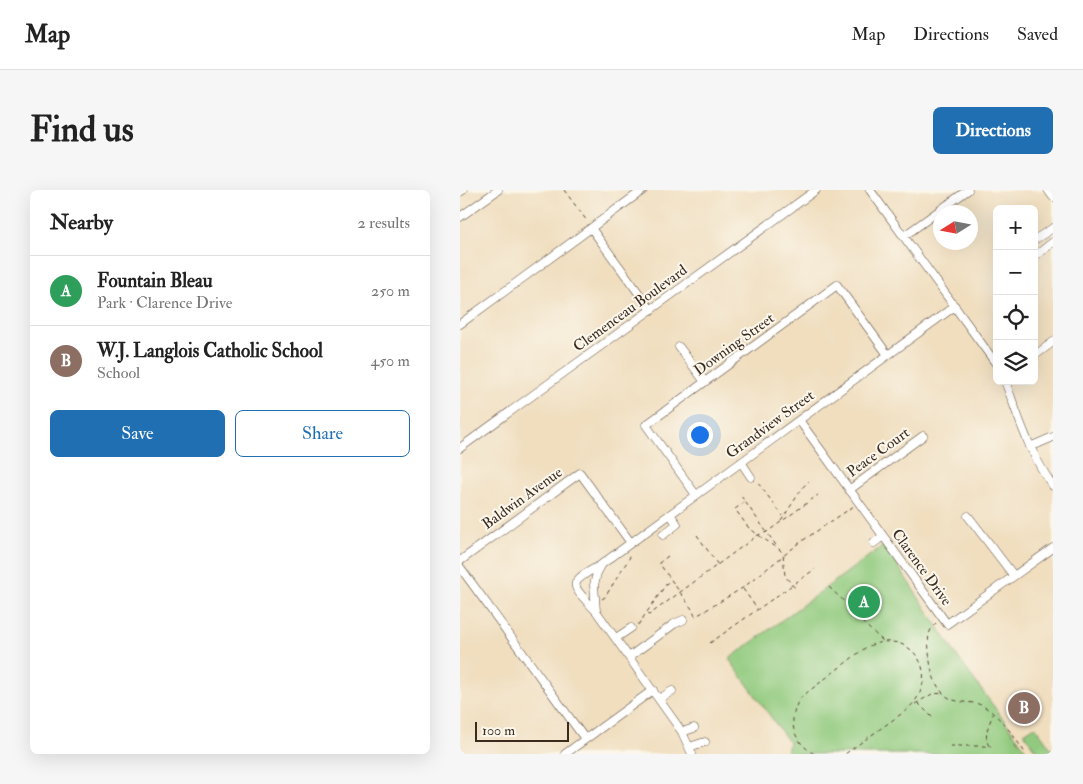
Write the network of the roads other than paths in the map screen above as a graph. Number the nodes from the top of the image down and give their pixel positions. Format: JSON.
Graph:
{"nodes":[{"id":1,"x":498,"y":190,"type":"edge"},
{"id":2,"x":643,"y":190,"type":"edge"},
{"id":3,"x":816,"y":190,"type":"edge"},
{"id":4,"x":870,"y":190,"type":"edge"},
{"id":5,"x":968,"y":190,"type":"edge"},
{"id":6,"x":1048,"y":190,"type":"edge"},
{"id":7,"x":1053,"y":197,"type":"edge"},
{"id":8,"x":460,"y":217,"type":"edge"},
{"id":9,"x":590,"y":226,"type":"junction"},
{"id":10,"x":1053,"y":228,"type":"edge"},
{"id":11,"x":904,"y":236,"type":"junction"},
{"id":12,"x":1038,"y":237,"type":"edge"},
{"id":13,"x":1053,"y":242,"type":"edge"},
{"id":14,"x":1038,"y":254,"type":"edge"},
{"id":15,"x":955,"y":306,"type":"junction"},
{"id":16,"x":651,"y":310,"type":"junction"},
{"id":17,"x":460,"y":324,"type":"edge"},
{"id":18,"x":1053,"y":342,"type":"edge"},
{"id":19,"x":680,"y":347,"type":"dead end"},
{"id":20,"x":1038,"y":353,"type":"edge"},
{"id":21,"x":888,"y":355,"type":"junction"},
{"id":22,"x":993,"y":359,"type":"edge"},
{"id":23,"x":705,"y":382,"type":"junction"},
{"id":24,"x":1007,"y":385,"type":"edge"},
{"id":25,"x":799,"y":420,"type":"junction"},
{"id":26,"x":923,"y":436,"type":"dead end"},
{"id":27,"x":1053,"y":437,"type":"edge"},
{"id":28,"x":1030,"y":447,"type":"junction"},
{"id":29,"x":460,"y":448,"type":"edge"},
{"id":30,"x":741,"y":462,"type":"junction"},
{"id":31,"x":835,"y":471,"type":"junction"},
{"id":32,"x":750,"y":477,"type":"dead end"},
{"id":33,"x":827,"y":477,"type":"dead end"},
{"id":34,"x":1053,"y":486,"type":"edge"},
{"id":35,"x":849,"y":490,"type":"junction"},
{"id":36,"x":696,"y":494,"type":"junction"},
{"id":37,"x":670,"y":514,"type":"junction"},
{"id":38,"x":968,"y":516,"type":"dead end"},
{"id":39,"x":663,"y":535,"type":"dead end"},
{"id":40,"x":883,"y":536,"type":"junction"},
{"id":41,"x":631,"y":543,"type":"junction"},
{"id":42,"x":874,"y":543,"type":"dead end"},
{"id":43,"x":1053,"y":548,"type":"edge"},
{"id":44,"x":460,"y":560,"type":"edge"},
{"id":45,"x":602,"y":564,"type":"junction"},
{"id":46,"x":460,"y":567,"type":"edge"},
{"id":47,"x":1014,"y":576,"type":"junction"},
{"id":48,"x":596,"y":611,"type":"junction"},
{"id":49,"x":683,"y":620,"type":"dead end"},
{"id":50,"x":635,"y":626,"type":"road end"},
{"id":51,"x":616,"y":638,"type":"junction"},
{"id":52,"x":629,"y":657,"type":"junction"},
{"id":53,"x":653,"y":690,"type":"junction"},
{"id":54,"x":672,"y":691,"type":"dead end"},
{"id":55,"x":659,"y":699,"type":"junction"},
{"id":56,"x":694,"y":728,"type":"dead end"},
{"id":57,"x":682,"y":732,"type":"junction"},
{"id":58,"x":585,"y":739,"type":"junction"},
{"id":59,"x":705,"y":742,"type":"dead end"},
{"id":60,"x":690,"y":750,"type":"edge"},
{"id":61,"x":565,"y":754,"type":"edge"}],
"edges":[{"from":1,"to":8,"type":"street"},
{"from":2,"to":9,"type":"street"},
{"from":3,"to":16,"type":"street","name":"Clemenceau Boulevard"},
{"from":4,"to":11,"type":"street"},
{"from":5,"to":11,"type":"street"},
{"from":6,"to":7,"type":"street"},
{"from":9,"to":16,"type":"street"},
{"from":9,"to":17,"type":"street"},
{"from":10,"to":12,"type":"street"},
{"from":11,"to":15,"type":"street"},
{"from":13,"to":14,"type":"street"},
{"from":15,"to":21,"type":"street","name":"Grandview Street"},
{"from":15,"to":22,"type":"street"},
{"from":16,"to":29,"type":"street","name":"Clemenceau Boulevard"},
{"from":18,"to":20,"type":"street"},
{"from":19,"to":23,"type":"street"},
{"from":21,"to":23,"type":"street","name":"Downing Street"},
{"from":21,"to":25,"type":"street","name":"Grandview Street"},
{"from":23,"to":36,"type":"street","name":"Downing Street"},
{"from":24,"to":28,"type":"street"},
{"from":25,"to":30,"type":"street","name":"Grandview Street"},
{"from":25,"to":31,"type":"street","name":"Clarence Drive"},
{"from":26,"to":35,"type":"street","name":"Peace Court"},
{"from":27,"to":28,"type":"street"},
{"from":28,"to":34,"type":"street"},
{"from":30,"to":32,"type":"street"},
{"from":30,"to":36,"type":"street","name":"Grandview Street"},
{"from":31,"to":33,"type":"street"},
{"from":31,"to":35,"type":"street","name":"Clarence Drive"},
{"from":35,"to":40,"type":"street","name":"Clarence Drive"},
{"from":36,"to":37,"type":"street","name":"Grandview Street"},
{"from":37,"to":39,"type":"street"},
{"from":37,"to":41,"type":"street","name":"Grandview Street"},
{"from":38,"to":47,"type":"street"},
{"from":40,"to":42,"type":"street"},
{"from":40,"to":47,"type":"street","name":"Clarence Drive"},
{"from":41,"to":44,"type":"street","name":"Baldwin Avenue"},
{"from":41,"to":45,"type":"street","name":"Grandview Street"},
{"from":43,"to":47,"type":"street","name":"Clarence Drive"},
{"from":45,"to":48,"type":"street"},
{"from":45,"to":48,"type":"street","name":"Grandview Street"},
{"from":46,"to":58,"type":"street"},
{"from":48,"to":51,"type":"street","name":"Grandview Street"},
{"from":49,"to":52,"type":"street"},
{"from":50,"to":51,"type":"street"},
{"from":51,"to":52,"type":"street","name":"Grandview Street"},
{"from":52,"to":53,"type":"street","name":"Grandview Street"},
{"from":53,"to":55,"type":"street","name":"Grandview Street"},
{"from":53,"to":58,"type":"street"},
{"from":54,"to":55,"type":"street"},
{"from":55,"to":57,"type":"street","name":"Grandview Street"},
{"from":56,"to":57,"type":"street"},
{"from":57,"to":60,"type":"street","name":"Grandview Street"},
{"from":58,"to":61,"type":"street"},
{"from":59,"to":60,"type":"street"}]}
